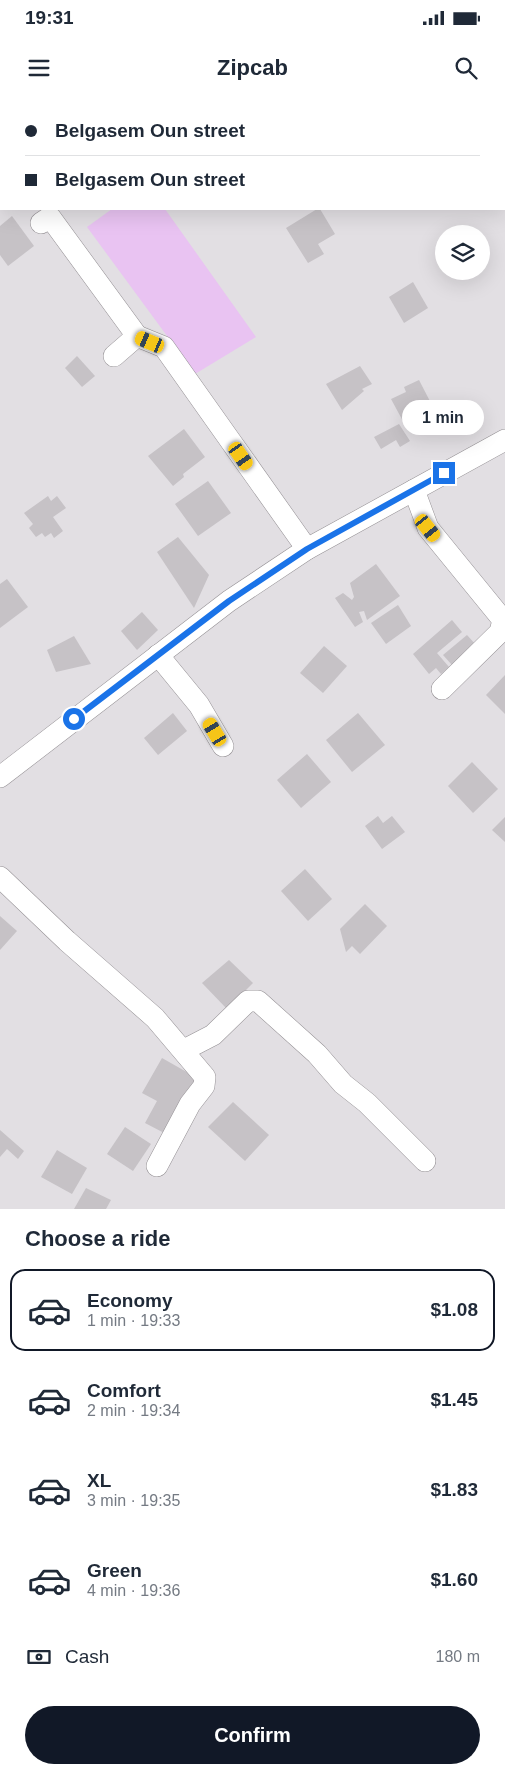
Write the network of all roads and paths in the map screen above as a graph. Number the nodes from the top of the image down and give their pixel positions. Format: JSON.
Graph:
{"nodes":[{"id":1,"x":41,"y":223,"type":"dead end"},
{"id":2,"x":137,"y":336,"type":"junction"},
{"id":3,"x":114,"y":356,"type":"dead end"},
{"id":4,"x":505,"y":440,"type":"edge"},
{"id":5,"x":414,"y":490,"type":"junction"},
{"id":6,"x":307,"y":549,"type":"junction"},
{"id":7,"x":158,"y":655,"type":"junction"},
{"id":8,"x":442,"y":689,"type":"dead end"},
{"id":9,"x":223,"y":746,"type":"dead end"},
{"id":10,"x":0,"y":777,"type":"edge"},
{"id":11,"x":0,"y":877,"type":"edge"},
{"id":12,"x":184,"y":1050,"type":"junction"},
{"id":13,"x":425,"y":1161,"type":"dead end"},
{"id":14,"x":157,"y":1166,"type":"dead end"}],
"edges":[{"from":1,"to":2,"type":"street"},
{"from":2,"to":3,"type":"street"},
{"from":2,"to":6,"type":"street"},
{"from":4,"to":5,"type":"street"},
{"from":5,"to":6,"type":"street"},
{"from":5,"to":8,"type":"street"},
{"from":6,"to":7,"type":"street"},
{"from":7,"to":9,"type":"street"},
{"from":7,"to":10,"type":"street"},
{"from":11,"to":12,"type":"street"},
{"from":12,"to":13,"type":"street"},
{"from":12,"to":14,"type":"street"}]}
